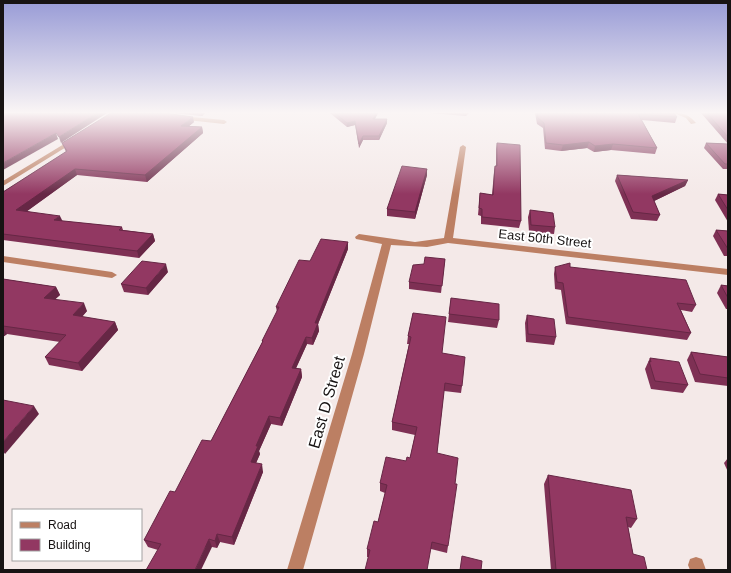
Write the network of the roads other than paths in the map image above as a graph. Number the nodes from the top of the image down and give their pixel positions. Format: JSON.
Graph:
{"nodes":[{"id":1,"x":74,"y":140,"type":"edge"},
{"id":2,"x":463,"y":147,"type":"dead end"},
{"id":3,"x":3,"y":178,"type":"edge"},
{"id":4,"x":11,"y":179,"type":"junction"},
{"id":5,"x":3,"y":184,"type":"edge"},
{"id":6,"x":359,"y":237,"type":"dead end"},
{"id":7,"x":448,"y":240,"type":"junction"},
{"id":8,"x":387,"y":242,"type":"junction"},
{"id":9,"x":3,"y":259,"type":"edge"},
{"id":10,"x":728,"y":272,"type":"edge"},
{"id":11,"x":112,"y":275,"type":"dead end"},
{"id":12,"x":295,"y":570,"type":"edge"}],
"edges":[{"from":1,"to":4,"type":"street"},
{"from":2,"to":7,"type":"street"},
{"from":3,"to":4,"type":"street"},
{"from":4,"to":5,"type":"street"},
{"from":6,"to":8,"type":"street","name":"East 50th Street"},
{"from":7,"to":8,"type":"street","name":"East 50th Street"},
{"from":7,"to":10,"type":"street","name":"East 50th Street"},
{"from":8,"to":12,"type":"street","name":"East D Street"},
{"from":9,"to":11,"type":"street"}]}
